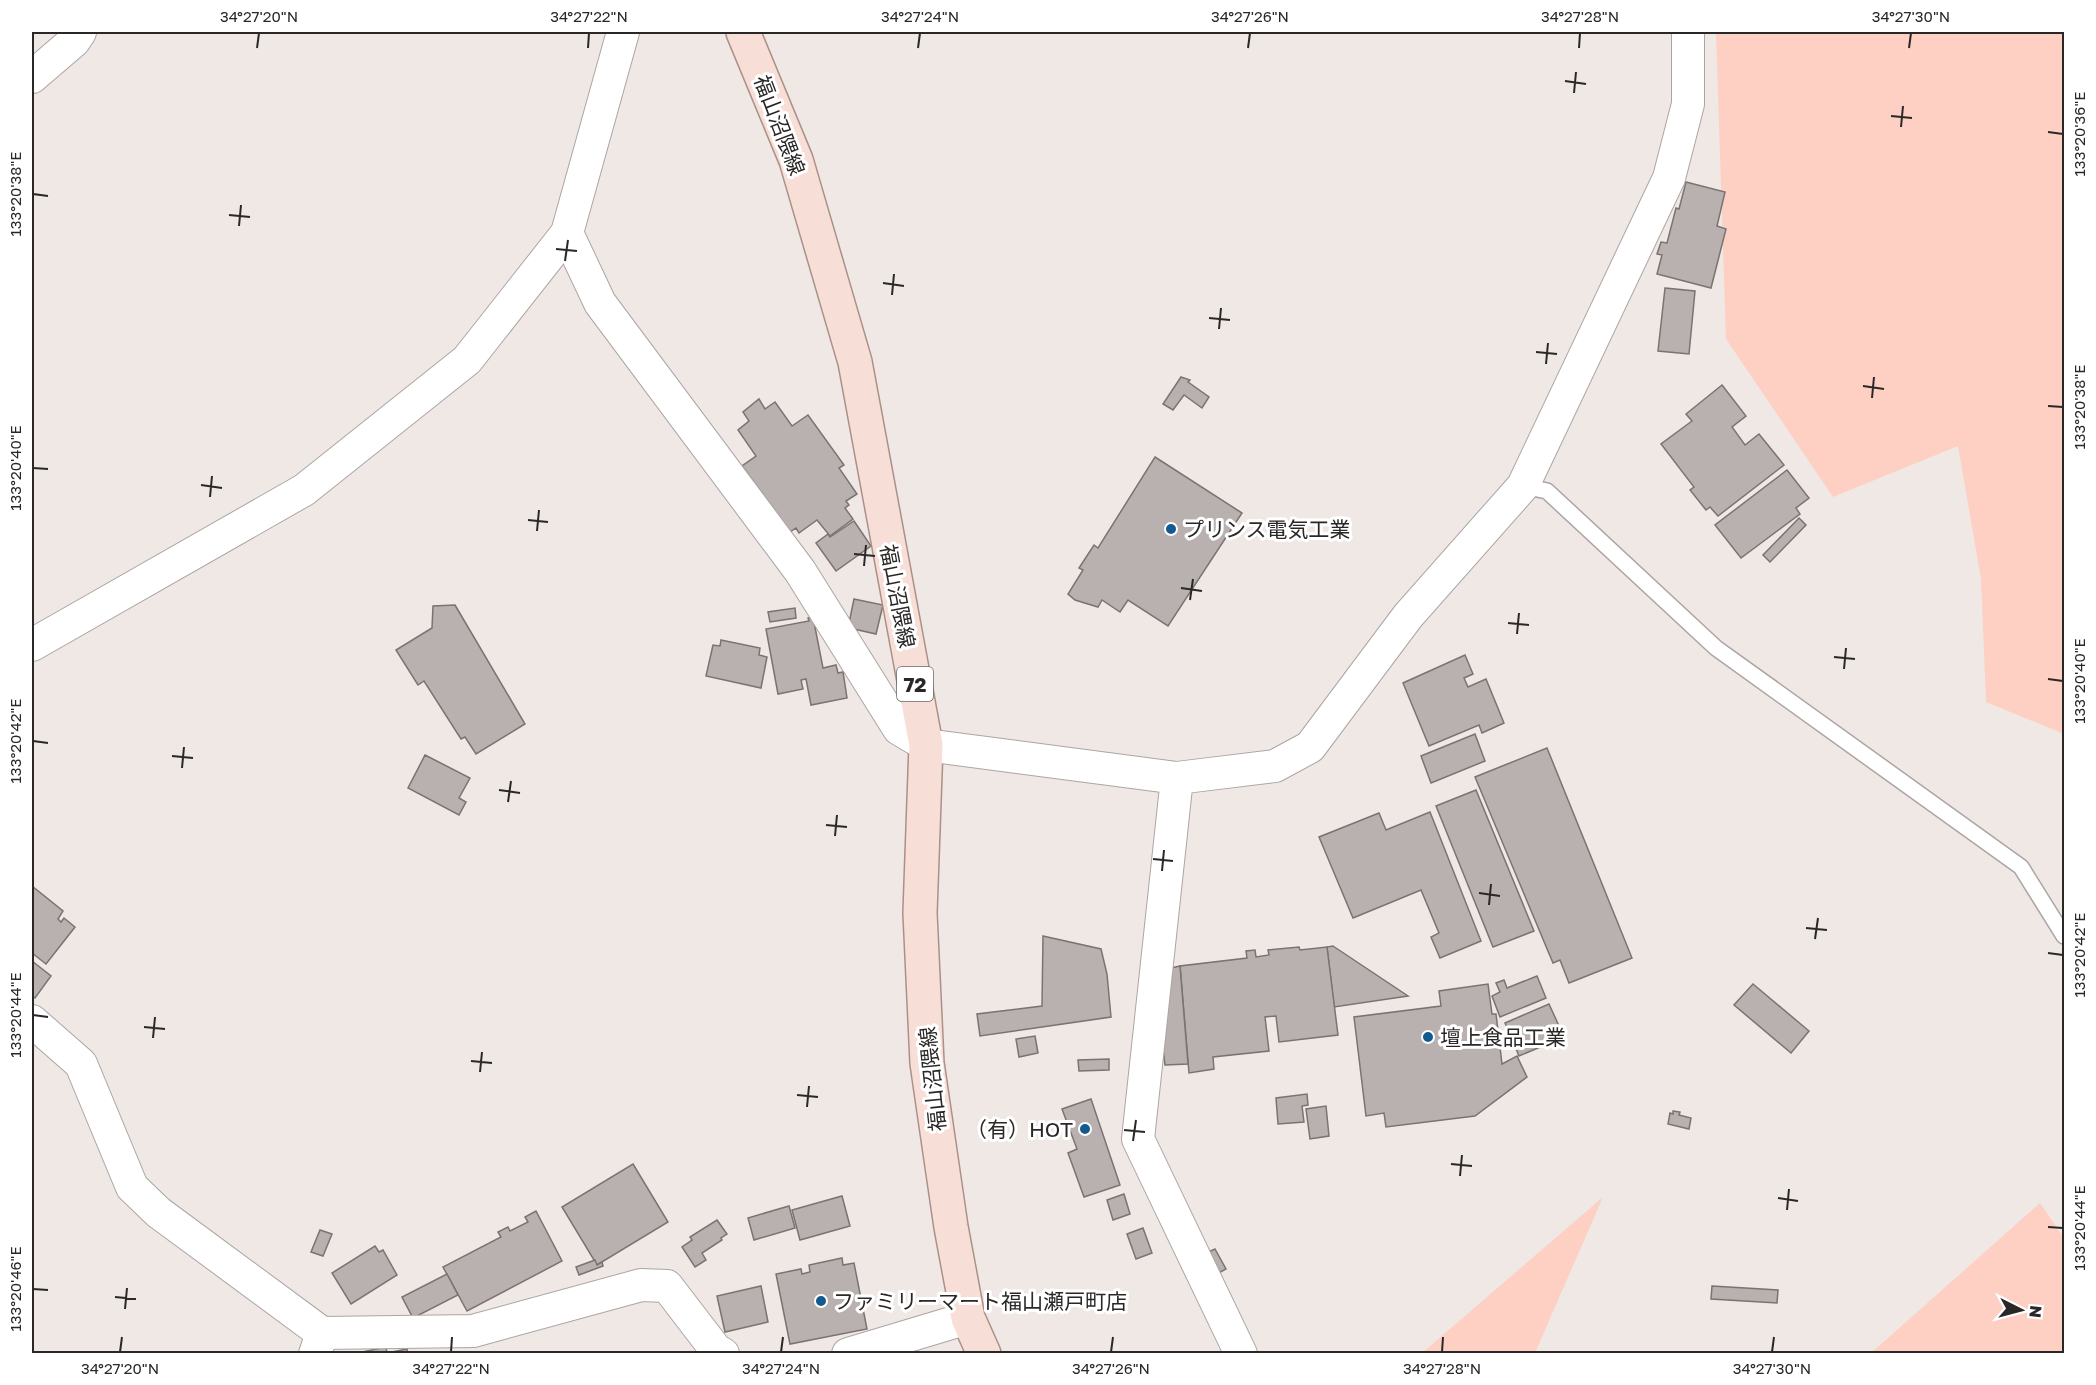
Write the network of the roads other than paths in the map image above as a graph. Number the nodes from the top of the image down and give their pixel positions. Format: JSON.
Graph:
{"nodes":[{"id":1,"x":81,"y":32,"type":"edge"},
{"id":2,"x":622,"y":32,"type":"edge"},
{"id":3,"x":743,"y":32,"type":"edge"},
{"id":4,"x":1688,"y":32,"type":"edge"},
{"id":5,"x":32,"y":77,"type":"edge"},
{"id":6,"x":567,"y":233,"type":"junction"},
{"id":7,"x":1523,"y":486,"type":"junction"},
{"id":8,"x":32,"y":645,"type":"edge"},
{"id":9,"x":926,"y":745,"type":"junction"},
{"id":10,"x":1178,"y":778,"type":"junction"},
{"id":11,"x":2064,"y":936,"type":"edge"},
{"id":12,"x":32,"y":1021,"type":"edge"},
{"id":13,"x":968,"y":1318,"type":"junction"},
{"id":14,"x":318,"y":1343,"type":"edge"},
{"id":15,"x":723,"y":1353,"type":"edge"},
{"id":16,"x":848,"y":1353,"type":"edge"},
{"id":17,"x":984,"y":1353,"type":"edge"},
{"id":18,"x":1241,"y":1353,"type":"edge"}],
"edges":[{"from":1,"to":5,"type":"street"},
{"from":2,"to":6,"type":"street"},
{"from":3,"to":9,"type":"main road","name":"福山沼隈線","number":"72"},
{"from":4,"to":7,"type":"street"},
{"from":6,"to":8,"type":"street"},
{"from":6,"to":9,"type":"street"},
{"from":7,"to":10,"type":"street"},
{"from":7,"to":11,"type":"lane"},
{"from":9,"to":10,"type":"street"},
{"from":9,"to":13,"type":"main road","name":"福山沼隈線","number":"72"},
{"from":10,"to":18,"type":"street"},
{"from":12,"to":14,"type":"street"},
{"from":13,"to":16,"type":"street"},
{"from":13,"to":17,"type":"main road","name":"福山沼隈線","number":"72"},
{"from":14,"to":15,"type":"street"}]}
